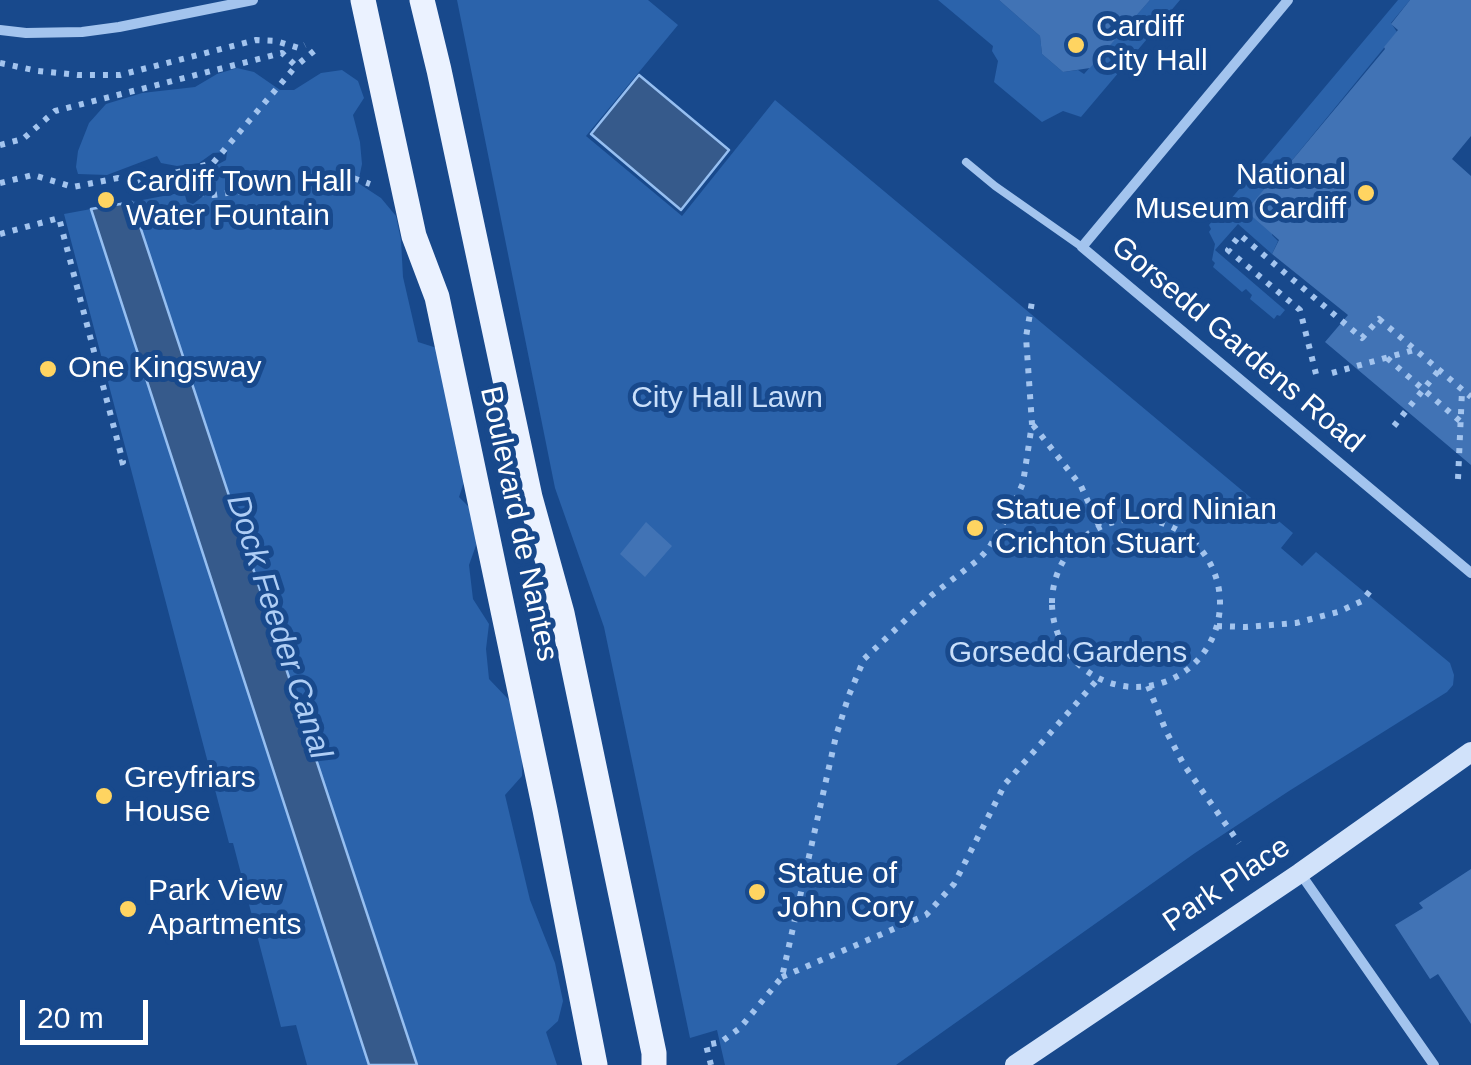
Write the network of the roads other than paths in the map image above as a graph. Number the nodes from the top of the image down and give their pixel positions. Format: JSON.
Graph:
{"nodes":[{"id":1,"x":253,"y":0,"type":"edge"},
{"id":2,"x":362,"y":0,"type":"edge"},
{"id":3,"x":422,"y":0,"type":"edge"},
{"id":4,"x":1288,"y":0,"type":"edge"},
{"id":5,"x":0,"y":30,"type":"edge"},
{"id":6,"x":966,"y":162,"type":"dead end"},
{"id":7,"x":1082,"y":247,"type":"junction"},
{"id":8,"x":1471,"y":574,"type":"edge"},
{"id":9,"x":1471,"y":752,"type":"edge"},
{"id":10,"x":1300,"y":873,"type":"junction"},
{"id":11,"x":657,"y":1061,"type":"edge"},
{"id":12,"x":595,"y":1065,"type":"edge"},
{"id":13,"x":1014,"y":1065,"type":"edge"},
{"id":14,"x":1434,"y":1065,"type":"edge"}],
"edges":[{"from":1,"to":5,"type":"street"},
{"from":2,"to":12,"type":"main road","name":"Boulevard de Nantes"},
{"from":3,"to":11,"type":"main road","name":"Boulevard de Nantes"},
{"from":4,"to":7,"type":"street"},
{"from":6,"to":7,"type":"lane","name":"Gorsedd Gardens Road"},
{"from":7,"to":8,"type":"street","name":"Gorsedd Gardens Road"},
{"from":9,"to":10,"type":"street","name":"Park Place"},
{"from":10,"to":13,"type":"street","name":"Park Place"},
{"from":10,"to":14,"type":"street"}]}
